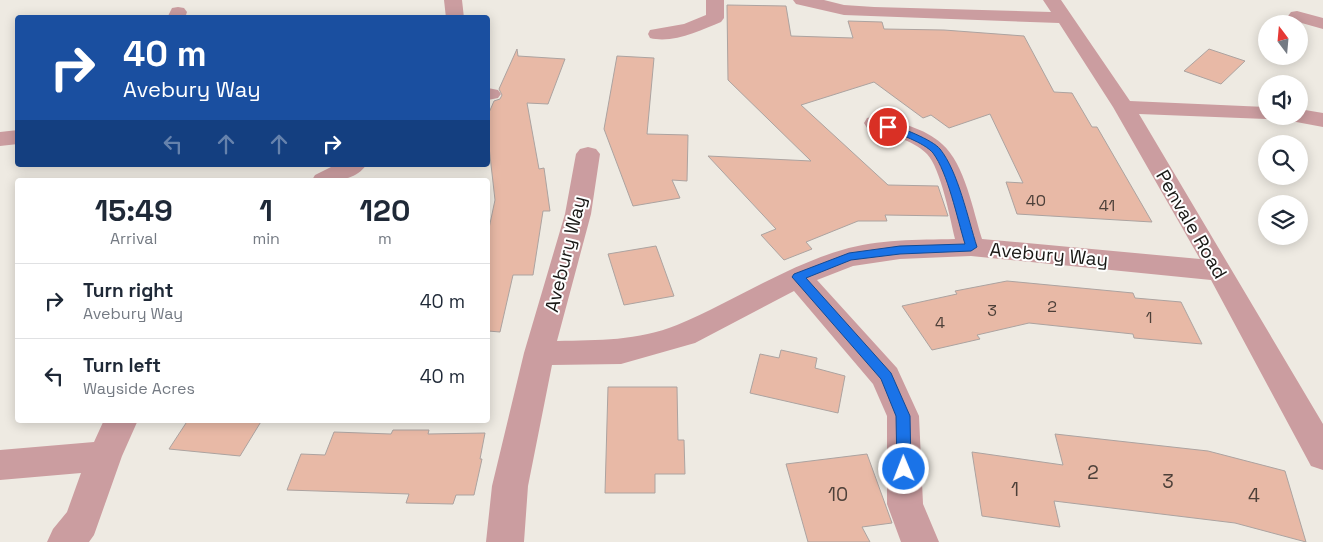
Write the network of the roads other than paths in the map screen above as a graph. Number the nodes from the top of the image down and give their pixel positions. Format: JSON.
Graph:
{"nodes":[{"id":1,"x":715,"y":0,"type":"edge"},
{"id":2,"x":802,"y":0,"type":"edge"},
{"id":3,"x":918,"y":7,"type":"edge"},
{"id":4,"x":1057,"y":9,"type":"edge"},
{"id":5,"x":1308,"y":19,"type":"edge"},
{"id":6,"x":1323,"y":24,"type":"edge"},
{"id":7,"x":657,"y":34,"type":"dead end"},
{"id":8,"x":1124,"y":107,"type":"junction"},
{"id":9,"x":1258,"y":114,"type":"edge"},
{"id":10,"x":1308,"y":118,"type":"edge"},
{"id":11,"x":1323,"y":120,"type":"edge"},
{"id":12,"x":875,"y":123,"type":"dead end"},
{"id":13,"x":15,"y":137,"type":"edge"},
{"id":14,"x":0,"y":139,"type":"edge"},
{"id":15,"x":588,"y":154,"type":"dead end"},
{"id":16,"x":350,"y":167,"type":"edge"},
{"id":17,"x":328,"y":178,"type":"edge"},
{"id":18,"x":971,"y":247,"type":"junction"},
{"id":19,"x":1220,"y":271,"type":"junction"},
{"id":20,"x":798,"y":277,"type":"junction"},
{"id":21,"x":539,"y":353,"type":"junction"},
{"id":22,"x":120,"y":423,"type":"edge"},
{"id":23,"x":1323,"y":455,"type":"edge"},
{"id":24,"x":105,"y":456,"type":"junction"},
{"id":25,"x":0,"y":465,"type":"edge"},
{"id":26,"x":66,"y":542,"type":"edge"},
{"id":27,"x":505,"y":542,"type":"edge"},
{"id":28,"x":920,"y":542,"type":"edge"}],
"edges":[{"from":1,"to":7,"type":"street"},
{"from":2,"to":3,"type":"street"},
{"from":3,"to":4,"type":"street"},
{"from":4,"to":8,"type":"street","name":"Penvale Road"},
{"from":5,"to":6,"type":"street"},
{"from":8,"to":9,"type":"street"},
{"from":8,"to":19,"type":"street","name":"Penvale Road"},
{"from":10,"to":11,"type":"street"},
{"from":12,"to":18,"type":"street"},
{"from":13,"to":14,"type":"street"},
{"from":15,"to":21,"type":"street","name":"Avebury Way"},
{"from":16,"to":17,"type":"street"},
{"from":18,"to":19,"type":"street","name":"Avebury Way"},
{"from":18,"to":20,"type":"street","name":"Avebury Way"},
{"from":19,"to":23,"type":"street","name":"Penvale Road"},
{"from":20,"to":21,"type":"street","name":"Avebury Way"},
{"from":20,"to":28,"type":"street"},
{"from":21,"to":27,"type":"street","name":"Avebury Way"},
{"from":22,"to":24,"type":"street"},
{"from":24,"to":25,"type":"street"},
{"from":24,"to":26,"type":"street"}]}
